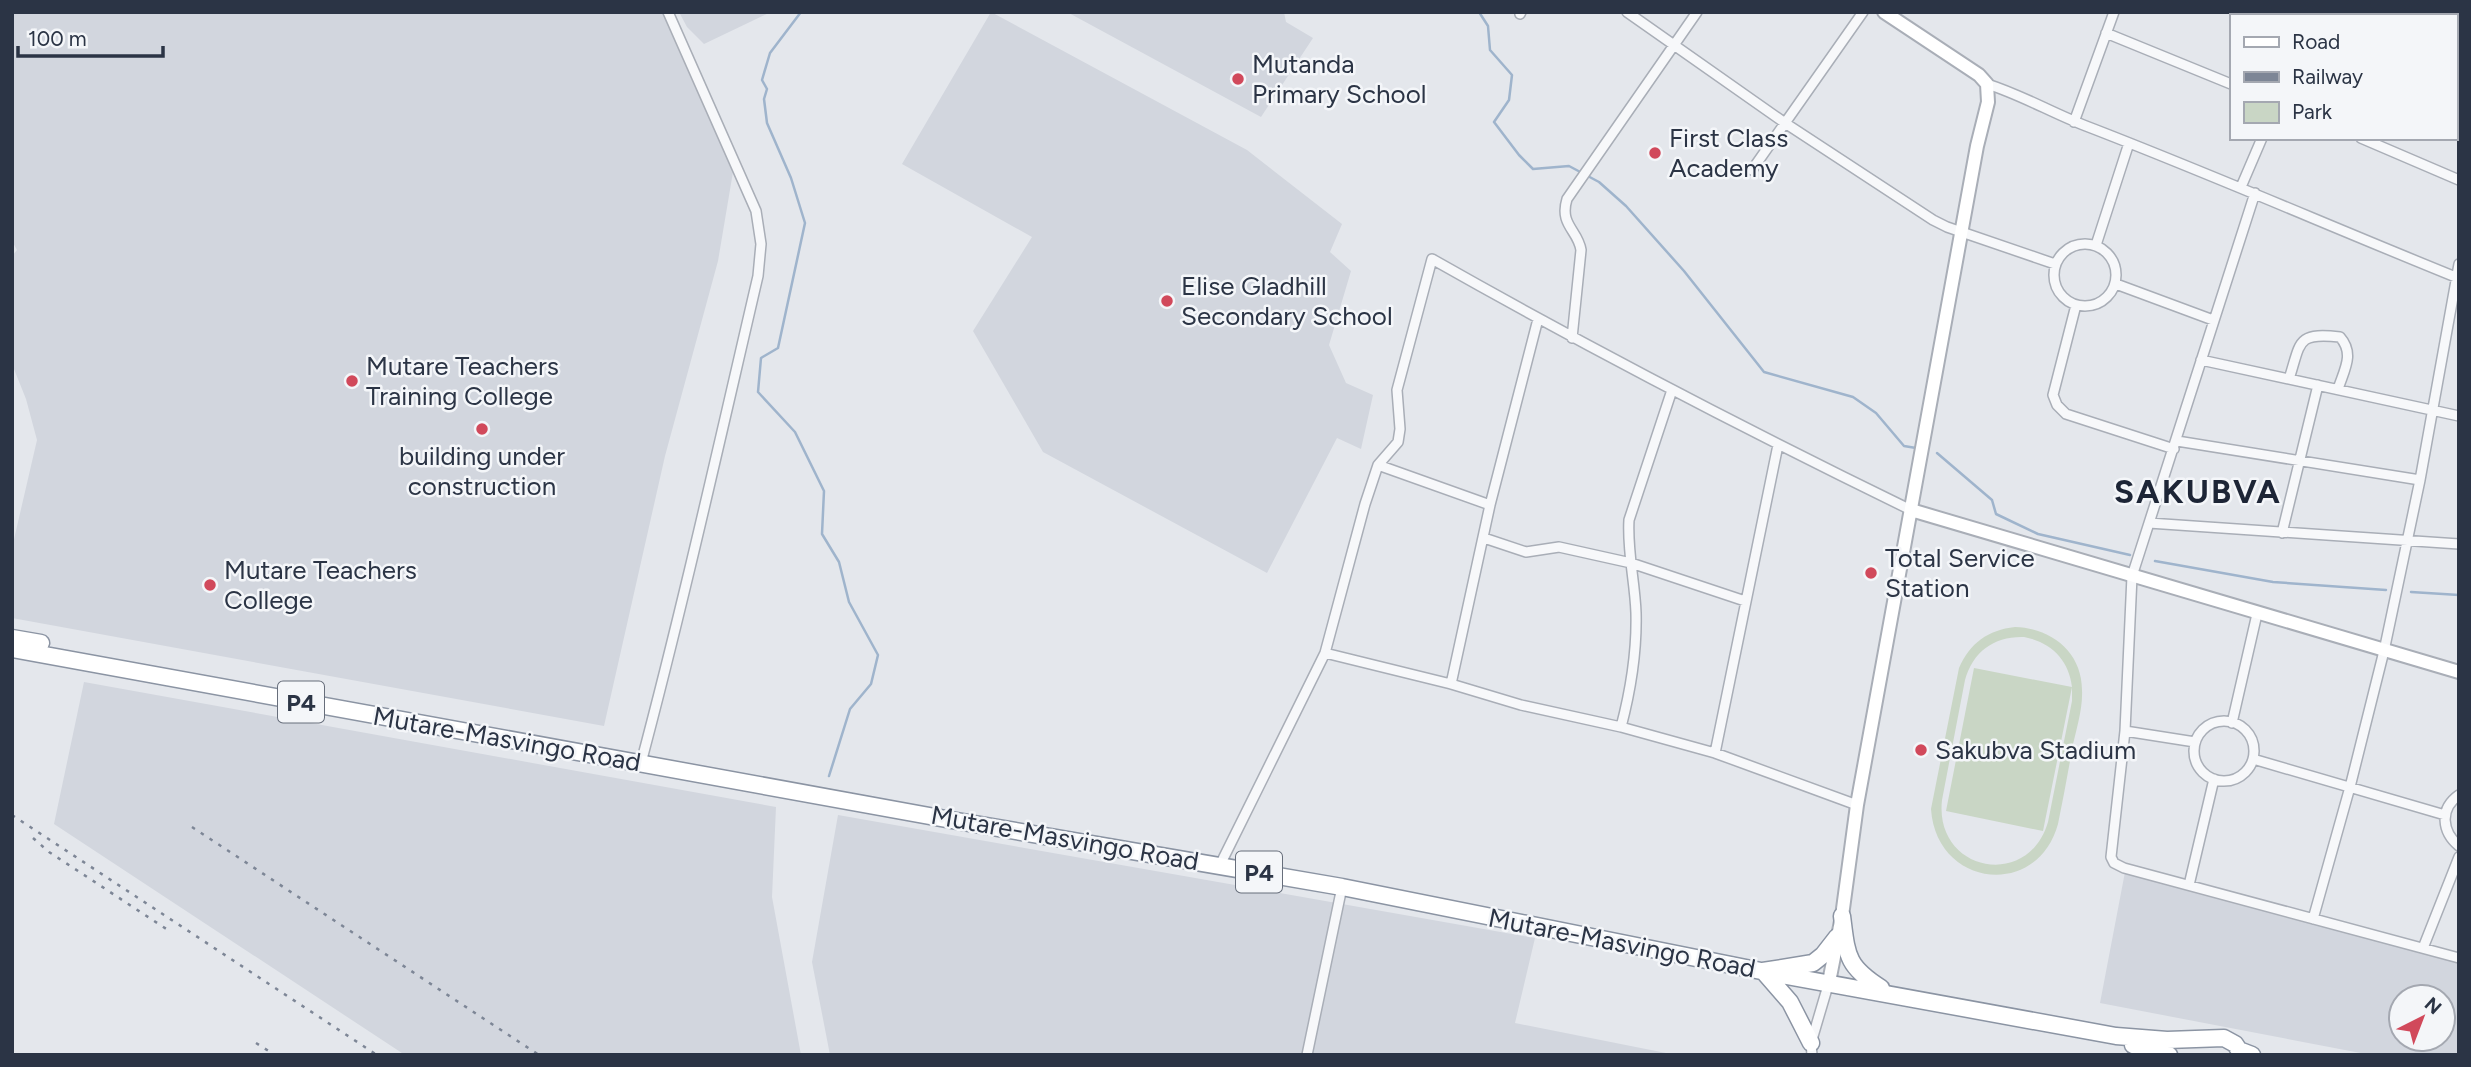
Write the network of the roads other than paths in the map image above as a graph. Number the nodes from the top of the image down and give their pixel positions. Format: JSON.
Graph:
{"nodes":[{"id":1,"x":668,"y":12,"type":"edge"},
{"id":2,"x":1627,"y":12,"type":"edge"},
{"id":3,"x":1698,"y":12,"type":"edge"},
{"id":4,"x":1863,"y":12,"type":"edge"},
{"id":5,"x":1884,"y":12,"type":"edge"},
{"id":6,"x":2114,"y":12,"type":"edge"},
{"id":7,"x":2106,"y":33,"type":"junction"},
{"id":8,"x":1674,"y":45,"type":"junction"},
{"id":9,"x":2230,"y":84,"type":"edge"},
{"id":10,"x":1987,"y":85,"type":"junction"},
{"id":11,"x":2074,"y":122,"type":"junction"},
{"id":12,"x":1785,"y":123,"type":"junction"},
{"id":13,"x":2261,"y":140,"type":"edge"},
{"id":14,"x":2366,"y":140,"type":"edge"},
{"id":15,"x":2129,"y":143,"type":"junction"},
{"id":16,"x":1752,"y":170,"type":"dead end"},
{"id":17,"x":2459,"y":180,"type":"edge"},
{"id":18,"x":2241,"y":187,"type":"junction"},
{"id":19,"x":2255,"y":193,"type":"junction"},
{"id":20,"x":1962,"y":231,"type":"junction"},
{"id":21,"x":2096,"y":245,"type":"junction"},
{"id":22,"x":2055,"y":264,"type":"junction"},
{"id":23,"x":2459,"y":264,"type":"edge"},
{"id":24,"x":2457,"y":277,"type":"edge"},
{"id":25,"x":2116,"y":284,"type":"junction"},
{"id":26,"x":2076,"y":305,"type":"junction"},
{"id":27,"x":1538,"y":319,"type":"junction"},
{"id":28,"x":2213,"y":320,"type":"junction"},
{"id":29,"x":1572,"y":338,"type":"junction"},
{"id":30,"x":2201,"y":360,"type":"junction"},
{"id":31,"x":2289,"y":379,"type":"junction"},
{"id":32,"x":2318,"y":385,"type":"junction"},
{"id":33,"x":2338,"y":389,"type":"junction"},
{"id":34,"x":1672,"y":390,"type":"junction"},
{"id":35,"x":2432,"y":411,"type":"junction"},
{"id":36,"x":2459,"y":416,"type":"edge"},
{"id":37,"x":1778,"y":445,"type":"junction"},
{"id":38,"x":2175,"y":445,"type":"junction"},
{"id":39,"x":2300,"y":461,"type":"junction"},
{"id":40,"x":1378,"y":465,"type":"junction"},
{"id":41,"x":2420,"y":480,"type":"junction"},
{"id":42,"x":1490,"y":505,"type":"junction"},
{"id":43,"x":1910,"y":510,"type":"junction"},
{"id":44,"x":2149,"y":523,"type":"junction"},
{"id":45,"x":2282,"y":533,"type":"junction"},
{"id":46,"x":1484,"y":538,"type":"junction"},
{"id":47,"x":2408,"y":542,"type":"junction"},
{"id":48,"x":2459,"y":544,"type":"edge"},
{"id":49,"x":1631,"y":562,"type":"junction"},
{"id":50,"x":2132,"y":576,"type":"junction"},
{"id":51,"x":1745,"y":601,"type":"junction"},
{"id":52,"x":2257,"y":614,"type":"junction"},
{"id":53,"x":12,"y":638,"type":"edge"},
{"id":54,"x":12,"y":649,"type":"edge"},
{"id":55,"x":2384,"y":651,"type":"junction"},
{"id":56,"x":1325,"y":653,"type":"junction"},
{"id":57,"x":111,"y":666,"type":"junction"},
{"id":58,"x":2459,"y":672,"type":"edge"},
{"id":59,"x":1451,"y":684,"type":"junction"},
{"id":60,"x":2232,"y":723,"type":"junction"},
{"id":61,"x":1621,"y":727,"type":"junction"},
{"id":62,"x":2125,"y":730,"type":"junction"},
{"id":63,"x":2195,"y":742,"type":"junction"},
{"id":64,"x":1715,"y":753,"type":"junction"},
{"id":65,"x":2253,"y":759,"type":"junction"},
{"id":66,"x":641,"y":763,"type":"junction"},
{"id":67,"x":2214,"y":779,"type":"junction"},
{"id":68,"x":2350,"y":787,"type":"junction"},
{"id":69,"x":2459,"y":795,"type":"edge"},
{"id":70,"x":1857,"y":805,"type":"junction"},
{"id":71,"x":2445,"y":815,"type":"junction"},
{"id":72,"x":2459,"y":846,"type":"edge"},
{"id":73,"x":2459,"y":857,"type":"edge"},
{"id":74,"x":1220,"y":865,"type":"junction"},
{"id":75,"x":2189,"y":885,"type":"junction"},
{"id":76,"x":1342,"y":887,"type":"junction"},
{"id":77,"x":1842,"y":916,"type":"junction"},
{"id":78,"x":2313,"y":919,"type":"junction"},
{"id":79,"x":1837,"y":937,"type":"junction"},
{"id":80,"x":2423,"y":948,"type":"junction"},
{"id":81,"x":2459,"y":958,"type":"edge"},
{"id":82,"x":1763,"y":971,"type":"junction"},
{"id":83,"x":1829,"y":982,"type":"junction"},
{"id":84,"x":1891,"y":994,"type":"junction"},
{"id":85,"x":2116,"y":1036,"type":"junction"},
{"id":86,"x":2207,"y":1039,"type":"junction"},
{"id":87,"x":1812,"y":1049,"type":"edge"},
{"id":88,"x":2243,"y":1053,"type":"edge"},
{"id":89,"x":1307,"y":1055,"type":"edge"},
{"id":90,"x":2169,"y":1055,"type":"edge"},
{"id":91,"x":2198,"y":1055,"type":"edge"}],
"edges":[{"from":1,"to":66,"type":"street"},
{"from":2,"to":8,"type":"street"},
{"from":3,"to":8,"type":"street"},
{"from":4,"to":12,"type":"street"},
{"from":5,"to":10,"type":"street"},
{"from":6,"to":7,"type":"street"},
{"from":7,"to":9,"type":"street"},
{"from":7,"to":11,"type":"street"},
{"from":8,"to":12,"type":"street"},
{"from":8,"to":29,"type":"street"},
{"from":10,"to":11,"type":"street"},
{"from":10,"to":20,"type":"street"},
{"from":11,"to":15,"type":"street"},
{"from":12,"to":16,"type":"street"},
{"from":12,"to":20,"type":"street"},
{"from":13,"to":18,"type":"street"},
{"from":14,"to":17,"type":"street"},
{"from":15,"to":18,"type":"street"},
{"from":15,"to":21,"type":"street"},
{"from":18,"to":19,"type":"street"},
{"from":19,"to":24,"type":"street"},
{"from":19,"to":28,"type":"street"},
{"from":20,"to":22,"type":"street"},
{"from":20,"to":43,"type":"street"},
{"from":21,"to":22,"type":"street"},
{"from":21,"to":25,"type":"street"},
{"from":22,"to":26,"type":"street"},
{"from":23,"to":24,"type":"street"},
{"from":24,"to":35,"type":"street"},
{"from":25,"to":26,"type":"street"},
{"from":25,"to":28,"type":"street"},
{"from":26,"to":38,"type":"street"},
{"from":27,"to":29,"type":"street"},
{"from":27,"to":40,"type":"street"},
{"from":27,"to":42,"type":"street"},
{"from":28,"to":30,"type":"street"},
{"from":29,"to":34,"type":"street"},
{"from":30,"to":31,"type":"street"},
{"from":30,"to":38,"type":"street"},
{"from":31,"to":32,"type":"street"},
{"from":31,"to":33,"type":"street"},
{"from":32,"to":33,"type":"street"},
{"from":32,"to":39,"type":"street"},
{"from":33,"to":35,"type":"street"},
{"from":34,"to":37,"type":"street"},
{"from":34,"to":49,"type":"street"},
{"from":35,"to":36,"type":"street"},
{"from":35,"to":41,"type":"street"},
{"from":37,"to":43,"type":"street"},
{"from":37,"to":51,"type":"street"},
{"from":38,"to":39,"type":"street"},
{"from":38,"to":44,"type":"street"},
{"from":39,"to":41,"type":"street"},
{"from":39,"to":45,"type":"street"},
{"from":40,"to":42,"type":"street"},
{"from":40,"to":56,"type":"street"},
{"from":41,"to":47,"type":"street"},
{"from":42,"to":46,"type":"street"},
{"from":43,"to":50,"type":"street"},
{"from":43,"to":70,"type":"street"},
{"from":44,"to":45,"type":"street"},
{"from":44,"to":50,"type":"street"},
{"from":45,"to":47,"type":"street"},
{"from":46,"to":49,"type":"street"},
{"from":46,"to":59,"type":"street"},
{"from":47,"to":48,"type":"street"},
{"from":47,"to":55,"type":"street"},
{"from":49,"to":51,"type":"street"},
{"from":49,"to":61,"type":"street"},
{"from":50,"to":52,"type":"street"},
{"from":50,"to":62,"type":"street"},
{"from":51,"to":64,"type":"street"},
{"from":52,"to":55,"type":"street"},
{"from":52,"to":60,"type":"street"},
{"from":53,"to":57,"type":"highway"},
{"from":54,"to":57,"type":"highway","name":"Mutare-Masvingo Road","number":"P4"},
{"from":55,"to":58,"type":"street"},
{"from":55,"to":68,"type":"street"},
{"from":56,"to":59,"type":"street"},
{"from":56,"to":74,"type":"street"},
{"from":57,"to":66,"type":"highway","name":"Mutare-Masvingo Road","number":"P4"},
{"from":59,"to":61,"type":"street"},
{"from":60,"to":63,"type":"street"},
{"from":60,"to":65,"type":"street"},
{"from":61,"to":64,"type":"street"},
{"from":62,"to":63,"type":"street"},
{"from":62,"to":75,"type":"street"},
{"from":63,"to":67,"type":"street"},
{"from":64,"to":70,"type":"street"},
{"from":65,"to":67,"type":"street"},
{"from":65,"to":68,"type":"street"},
{"from":66,"to":74,"type":"highway","name":"Mutare-Masvingo Road","number":"P4"},
{"from":67,"to":75,"type":"street"},
{"from":68,"to":71,"type":"street"},
{"from":68,"to":78,"type":"street"},
{"from":69,"to":71,"type":"street"},
{"from":70,"to":77,"type":"street"},
{"from":71,"to":72,"type":"street"},
{"from":73,"to":80,"type":"street"},
{"from":74,"to":76,"type":"highway","name":"Mutare-Masvingo Road","number":"P4"},
{"from":75,"to":78,"type":"street"},
{"from":76,"to":82,"type":"highway","name":"Mutare-Masvingo Road","number":"P4"},
{"from":76,"to":89,"type":"street"},
{"from":77,"to":79,"type":"street"},
{"from":77,"to":84,"type":"highway"},
{"from":78,"to":80,"type":"street"},
{"from":79,"to":82,"type":"highway"},
{"from":79,"to":83,"type":"street"},
{"from":80,"to":81,"type":"street"},
{"from":82,"to":83,"type":"highway","name":"Mutare-Masvingo Road","number":"P4"},
{"from":82,"to":87,"type":"highway"},
{"from":83,"to":84,"type":"highway","name":"Mutare-Masvingo Road","number":"P4"},
{"from":83,"to":87,"type":"street"},
{"from":84,"to":85,"type":"highway","name":"Mutare-Masvingo Road","number":"P4"},
{"from":85,"to":86,"type":"highway","name":"Mutare-Masvingo Road","number":"P4"},
{"from":85,"to":90,"type":"highway","name":"Mutare-Masvingo Road","number":"P4"},
{"from":86,"to":88,"type":"highway","name":"Mutare-Masvingo Road","number":"P4"},
{"from":86,"to":91,"type":"highway"}]}
